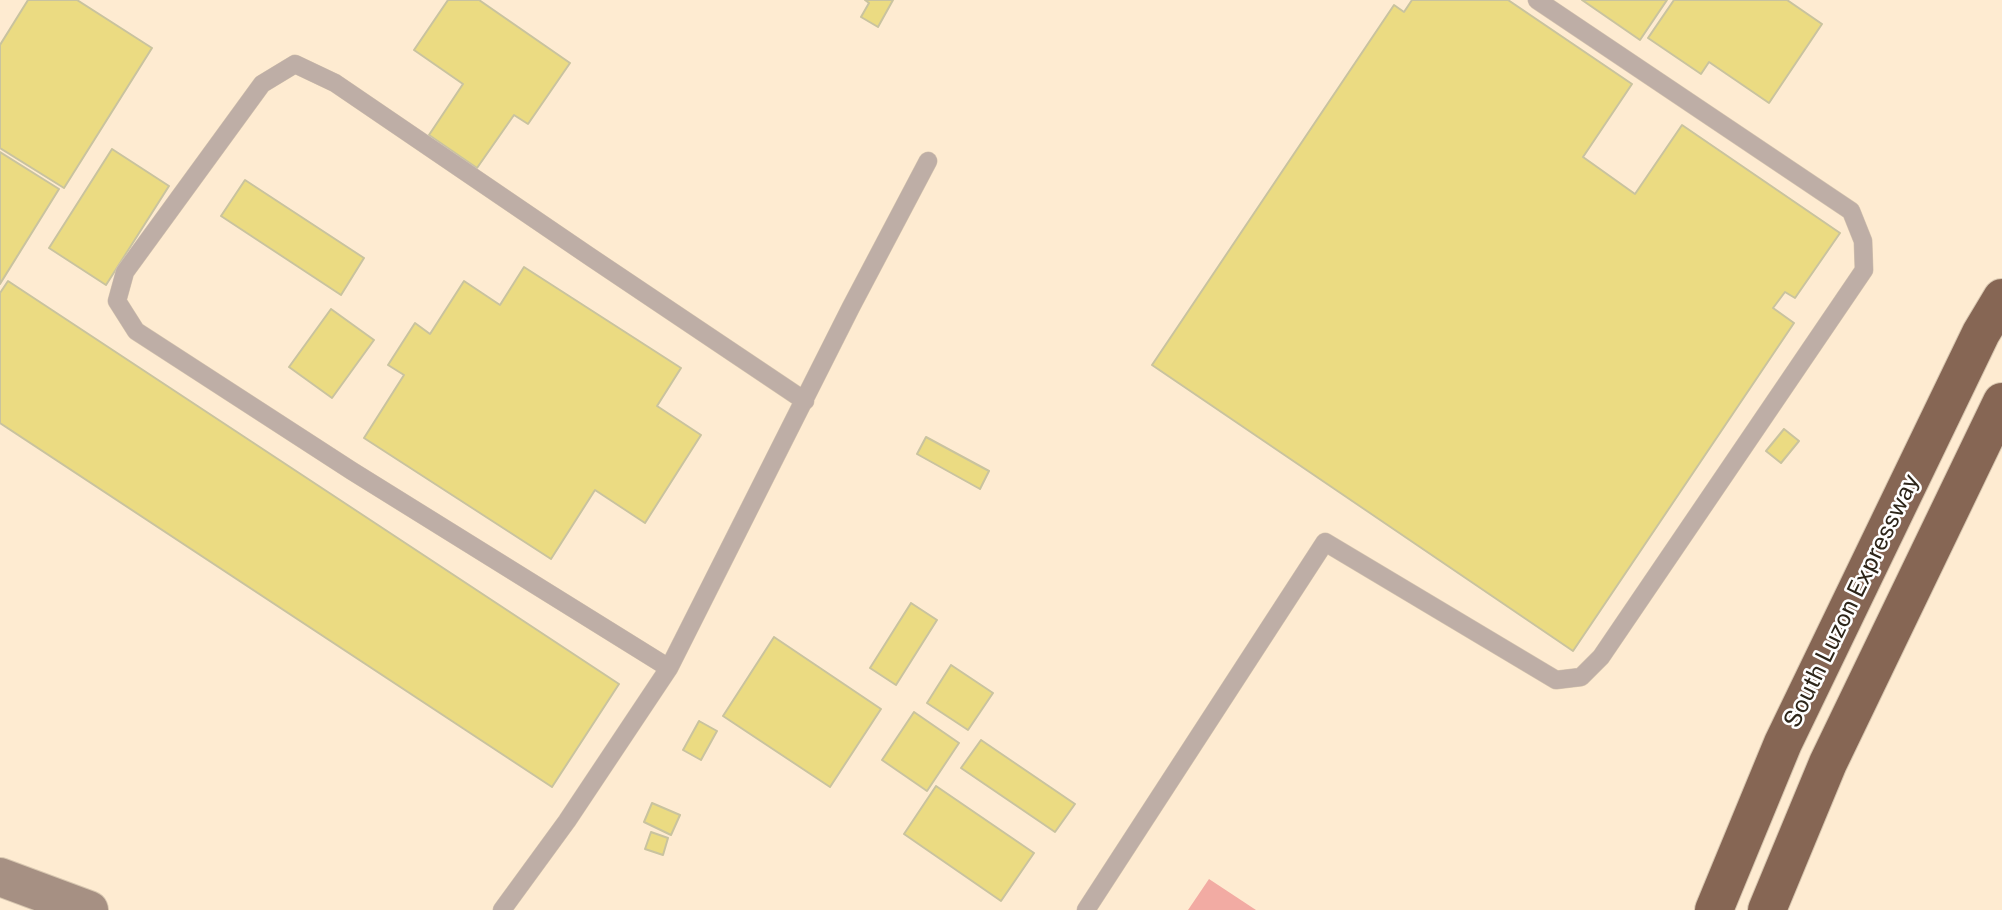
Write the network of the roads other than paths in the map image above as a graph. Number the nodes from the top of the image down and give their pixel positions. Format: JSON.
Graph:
{"nodes":[{"id":1,"x":1537,"y":0,"type":"edge"},
{"id":2,"x":928,"y":161,"type":"dead end"},
{"id":3,"x":2002,"y":298,"type":"edge"},
{"id":4,"x":805,"y":401,"type":"junction"},
{"id":5,"x":2002,"y":402,"type":"edge"},
{"id":6,"x":669,"y":668,"type":"junction"},
{"id":7,"x":0,"y":877,"type":"edge"},
{"id":8,"x":89,"y":910,"type":"edge"},
{"id":9,"x":502,"y":910,"type":"edge"},
{"id":10,"x":1086,"y":910,"type":"edge"},
{"id":11,"x":1714,"y":910,"type":"edge"},
{"id":12,"x":1767,"y":910,"type":"edge"}],
"edges":[{"from":1,"to":10,"type":"lane"},
{"from":2,"to":4,"type":"lane"},
{"from":3,"to":11,"type":"highway","name":"South Luzon Expressway"},
{"from":4,"to":6,"type":"lane"},
{"from":4,"to":6,"type":"lane"},
{"from":5,"to":12,"type":"highway","name":"South Luzon Expressway"},
{"from":6,"to":9,"type":"lane"},
{"from":7,"to":8,"type":"main road"}]}
